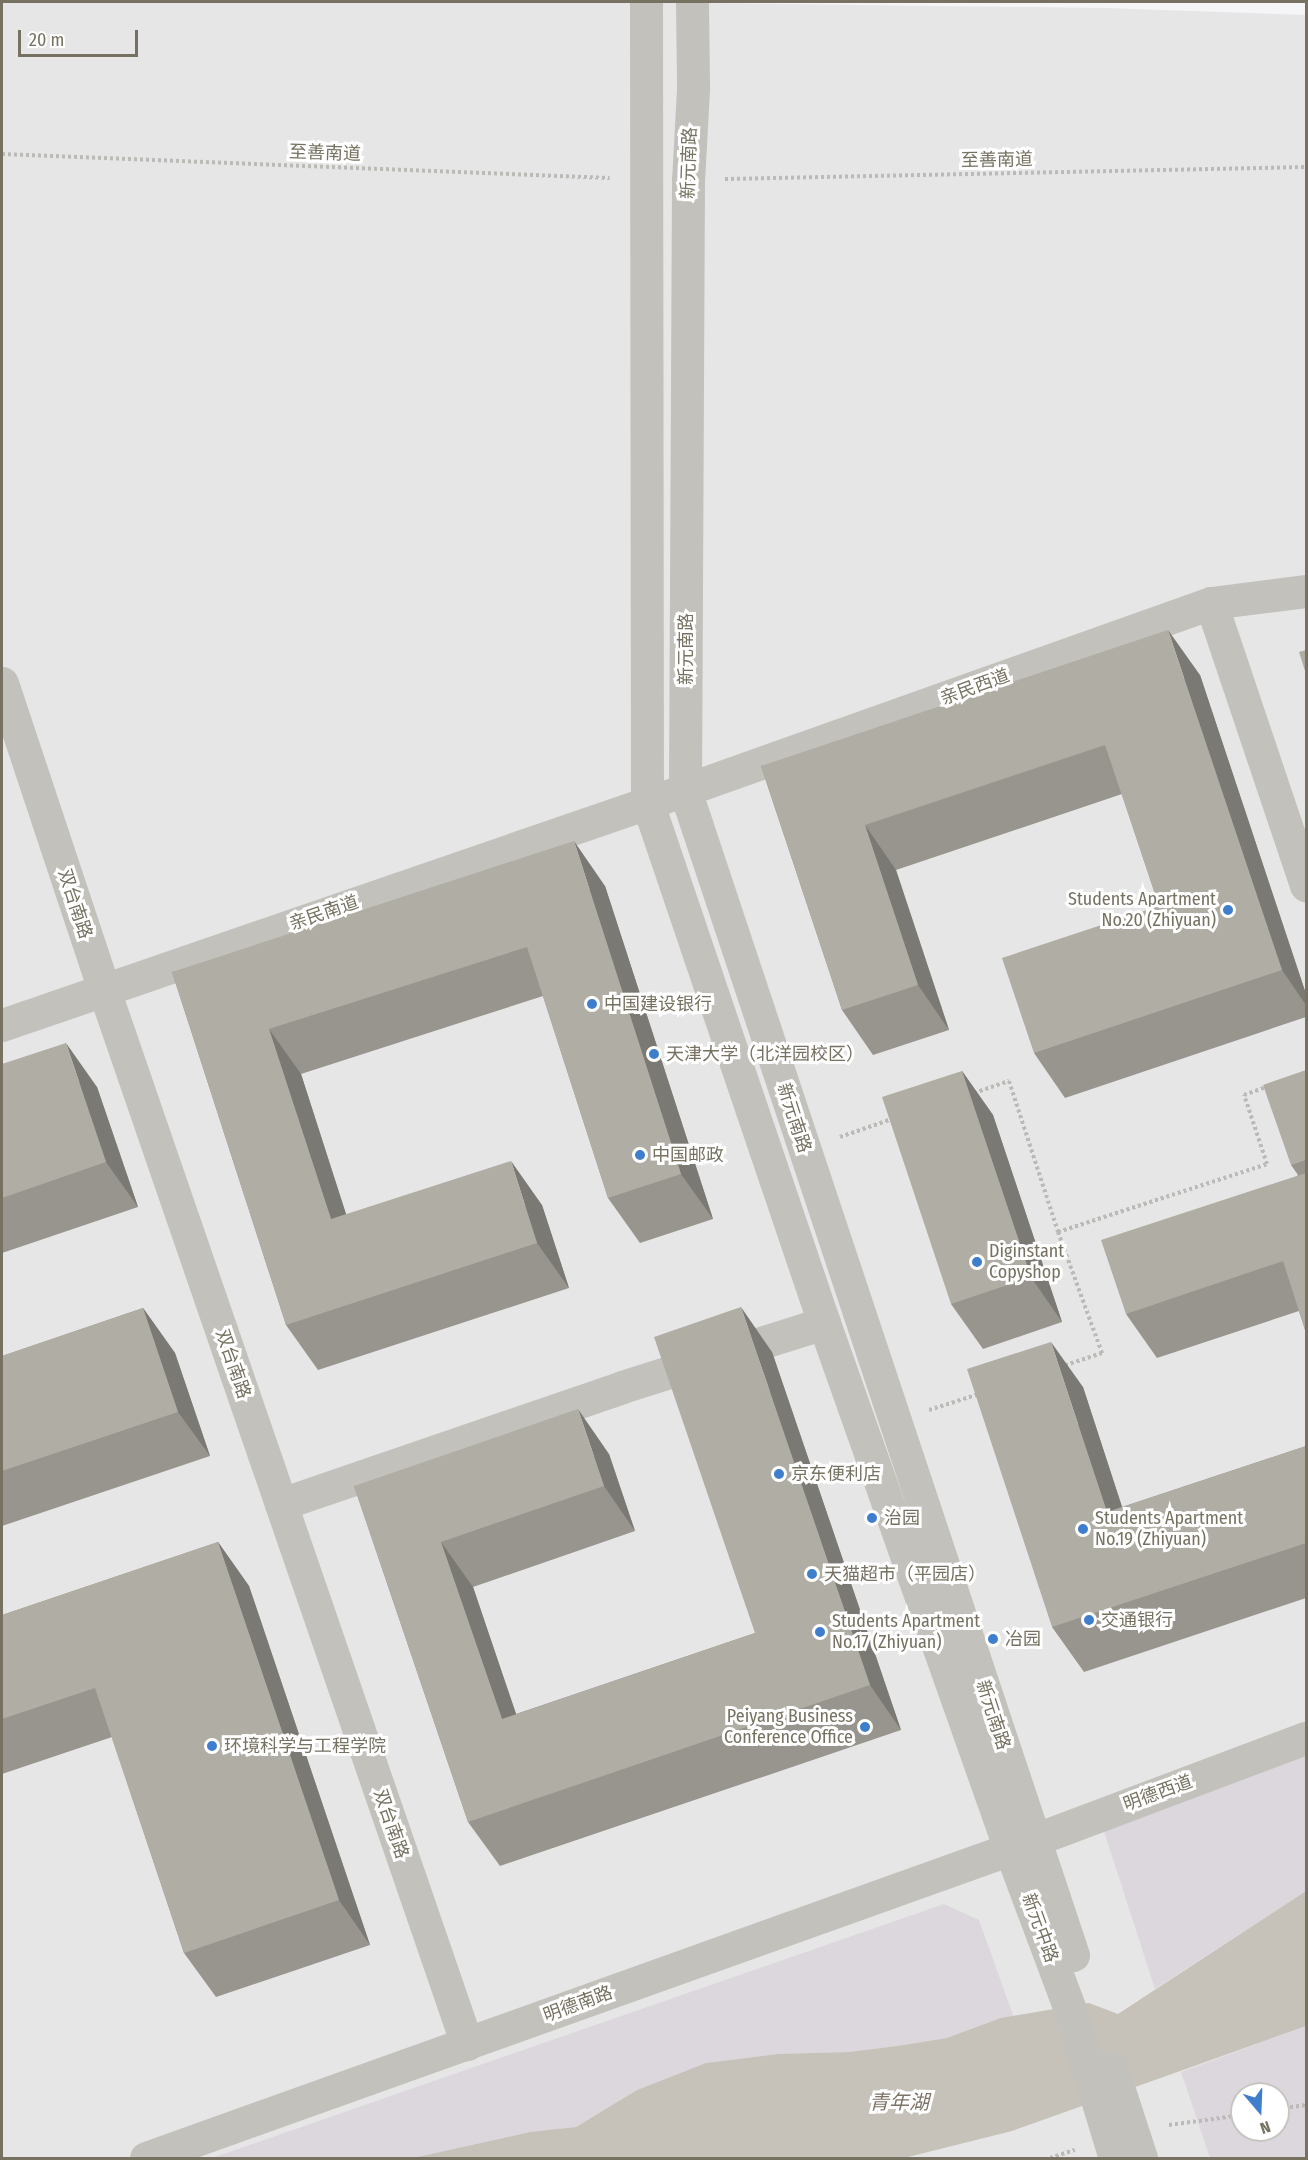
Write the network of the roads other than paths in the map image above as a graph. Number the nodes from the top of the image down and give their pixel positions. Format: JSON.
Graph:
{"nodes":[{"id":1,"x":646,"y":2,"type":"edge"},
{"id":2,"x":692,"y":2,"type":"edge"},
{"id":3,"x":1306,"y":591,"type":"edge"},
{"id":4,"x":1211,"y":603,"type":"junction"},
{"id":5,"x":2,"y":683,"type":"edge"},
{"id":6,"x":685,"y":790,"type":"junction"},
{"id":7,"x":647,"y":801,"type":"junction"},
{"id":8,"x":1306,"y":885,"type":"edge"},
{"id":9,"x":104,"y":990,"type":"junction"},
{"id":10,"x":2,"y":1025,"type":"edge"},
{"id":11,"x":824,"y":1323,"type":"junction"},
{"id":12,"x":281,"y":1504,"type":"junction"},
{"id":13,"x":1306,"y":1738,"type":"edge"},
{"id":14,"x":1022,"y":1844,"type":"junction"},
{"id":15,"x":467,"y":2044,"type":"junction"},
{"id":16,"x":1109,"y":2094,"type":"junction"},
{"id":17,"x":146,"y":2158,"type":"edge"},
{"id":18,"x":1116,"y":2158,"type":"edge"},
{"id":19,"x":1141,"y":2158,"type":"edge"}],
"edges":[{"from":1,"to":7,"type":"street","name":"新元南路"},
{"from":2,"to":6,"type":"street","name":"新元南路"},
{"from":3,"to":4,"type":"street","name":"亲民西道"},
{"from":4,"to":6,"type":"street","name":"亲民西道"},
{"from":4,"to":8,"type":"street"},
{"from":5,"to":9,"type":"street","name":"双台南路"},
{"from":6,"to":7,"type":"street","name":"亲民西道"},
{"from":6,"to":14,"type":"street","name":"新元南路"},
{"from":7,"to":9,"type":"street","name":"亲民南道"},
{"from":7,"to":11,"type":"street","name":"新元南路"},
{"from":9,"to":10,"type":"street","name":"亲民南道"},
{"from":9,"to":12,"type":"street","name":"双台南路"},
{"from":11,"to":12,"type":"street"},
{"from":11,"to":14,"type":"street","name":"新元南路"},
{"from":12,"to":15,"type":"street","name":"双台南路"},
{"from":13,"to":14,"type":"street","name":"明德西道"},
{"from":14,"to":15,"type":"street","name":"明德南路"},
{"from":14,"to":16,"type":"street","name":"新元中路"},
{"from":15,"to":17,"type":"street","name":"明德南路"},
{"from":16,"to":18,"type":"street"},
{"from":16,"to":19,"type":"street"}]}
